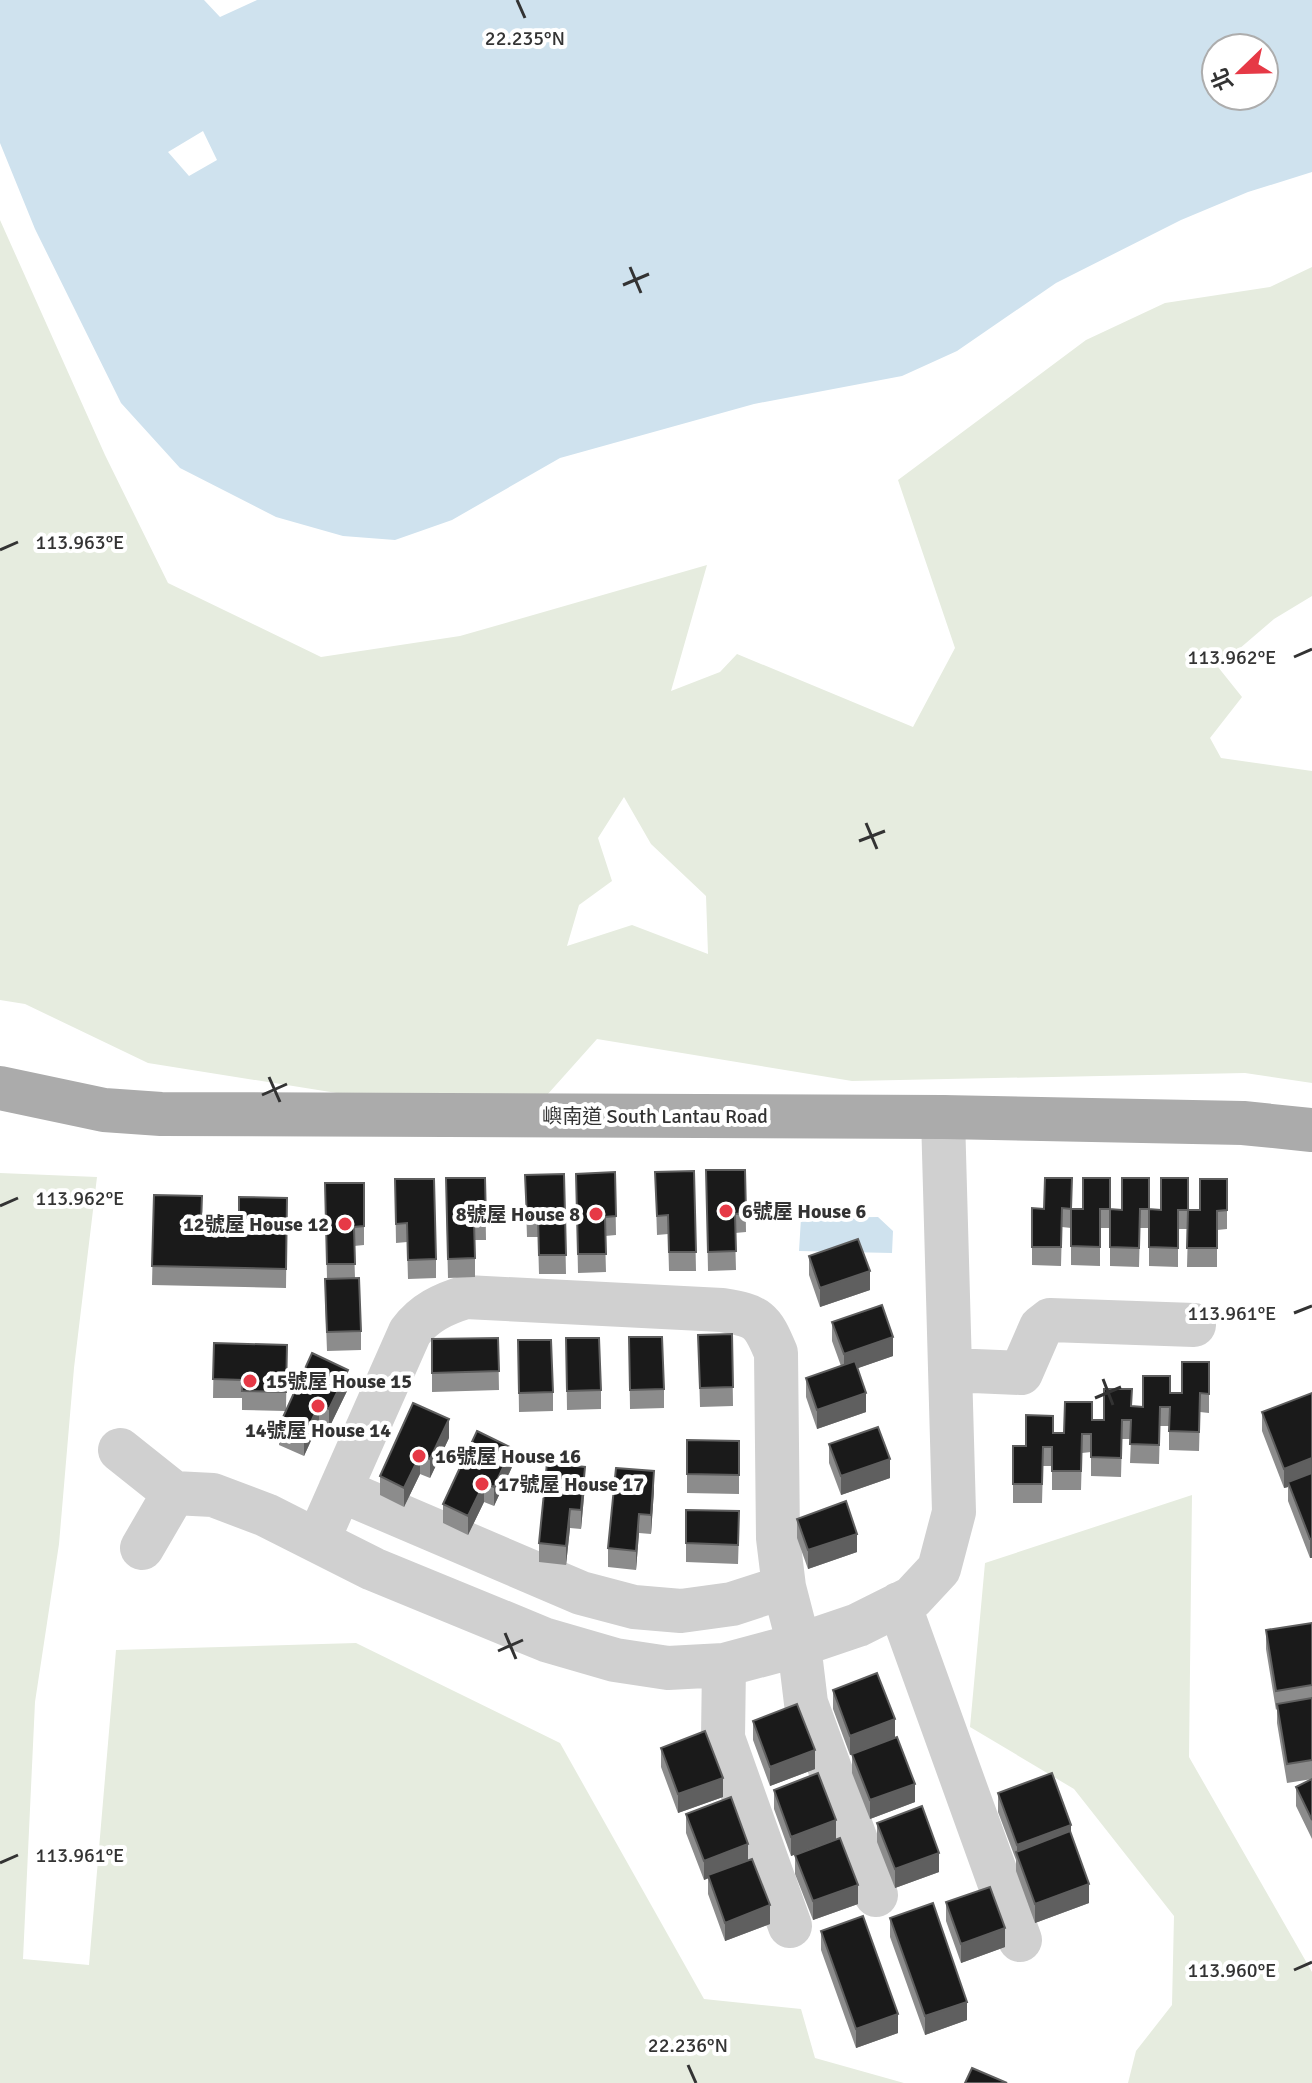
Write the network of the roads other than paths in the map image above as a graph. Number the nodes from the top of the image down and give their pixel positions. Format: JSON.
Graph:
{"nodes":[{"id":1,"x":0,"y":1088,"type":"edge"},
{"id":2,"x":943,"y":1117,"type":"junction"},
{"id":3,"x":1312,"y":1130,"type":"edge"},
{"id":4,"x":1194,"y":1325,"type":"dead end"},
{"id":5,"x":950,"y":1370,"type":"junction"},
{"id":6,"x":120,"y":1450,"type":"dead end"},
{"id":7,"x":340,"y":1490,"type":"junction"},
{"id":8,"x":174,"y":1493,"type":"junction"},
{"id":9,"x":318,"y":1540,"type":"junction"},
{"id":10,"x":142,"y":1548,"type":"dead end"},
{"id":11,"x":784,"y":1587,"type":"junction"},
{"id":12,"x":899,"y":1604,"type":"junction"},
{"id":13,"x":799,"y":1645,"type":"junction"},
{"id":14,"x":724,"y":1665,"type":"junction"},
{"id":15,"x":876,"y":1895,"type":"dead end"},
{"id":16,"x":790,"y":1926,"type":"dead end"},
{"id":17,"x":1020,"y":1940,"type":"dead end"}],
"edges":[{"from":1,"to":2,"type":"main road","name":"嶼南道 South Lantau Road"},
{"from":2,"to":3,"type":"main road","name":"嶼南道 South Lantau Road"},
{"from":2,"to":5,"type":"street"},
{"from":4,"to":5,"type":"street"},
{"from":5,"to":12,"type":"street"},
{"from":6,"to":8,"type":"street"},
{"from":7,"to":9,"type":"street"},
{"from":7,"to":11,"type":"street"},
{"from":7,"to":11,"type":"street"},
{"from":8,"to":9,"type":"street"},
{"from":8,"to":10,"type":"street"},
{"from":9,"to":14,"type":"street"},
{"from":11,"to":13,"type":"street"},
{"from":12,"to":13,"type":"street"},
{"from":12,"to":17,"type":"street"},
{"from":13,"to":14,"type":"street"},
{"from":13,"to":15,"type":"street"},
{"from":14,"to":16,"type":"street"}]}
